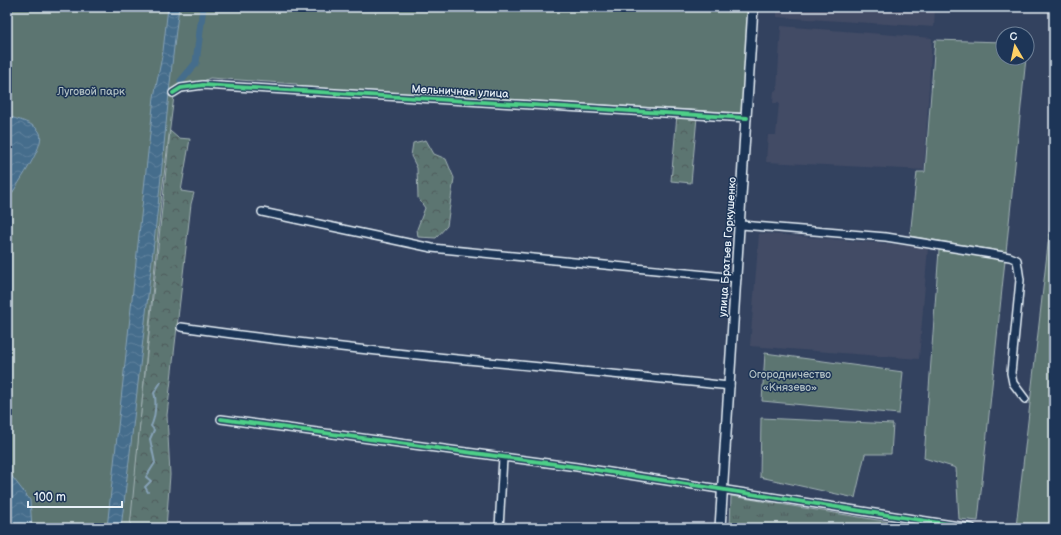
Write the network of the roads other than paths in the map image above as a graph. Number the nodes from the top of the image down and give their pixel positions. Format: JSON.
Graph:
{"nodes":[{"id":1,"x":754,"y":7,"type":"edge"},
{"id":2,"x":173,"y":93,"type":"dead end"},
{"id":3,"x":747,"y":118,"type":"junction"},
{"id":4,"x":262,"y":212,"type":"dead end"},
{"id":5,"x":741,"y":225,"type":"junction"},
{"id":6,"x":737,"y":278,"type":"junction"},
{"id":7,"x":181,"y":327,"type":"dead end"},
{"id":8,"x":730,"y":386,"type":"junction"},
{"id":9,"x":1025,"y":399,"type":"dead end"},
{"id":10,"x":221,"y":419,"type":"dead end"},
{"id":11,"x":503,"y":458,"type":"junction"},
{"id":12,"x":722,"y":492,"type":"junction"},
{"id":13,"x":499,"y":528,"type":"edge"},
{"id":14,"x":720,"y":528,"type":"edge"},
{"id":15,"x":972,"y":528,"type":"edge"}],
"edges":[{"from":1,"to":3,"type":"street","name":"улица Братьев Горкушенко"},
{"from":2,"to":3,"type":"street","name":"Мельничная улица"},
{"from":3,"to":5,"type":"street","name":"улица Братьев Горкушенко"},
{"from":4,"to":6,"type":"street"},
{"from":5,"to":6,"type":"street","name":"улица Братьев Горкушенко"},
{"from":5,"to":9,"type":"street"},
{"from":6,"to":8,"type":"street","name":"улица Братьев Горкушенко"},
{"from":7,"to":8,"type":"street"},
{"from":8,"to":12,"type":"street","name":"улица Братьев Горкушенко"},
{"from":10,"to":11,"type":"street"},
{"from":11,"to":12,"type":"street"},
{"from":11,"to":13,"type":"street"},
{"from":12,"to":14,"type":"street","name":"улица Братьев Горкушенко"},
{"from":12,"to":15,"type":"street"}]}
